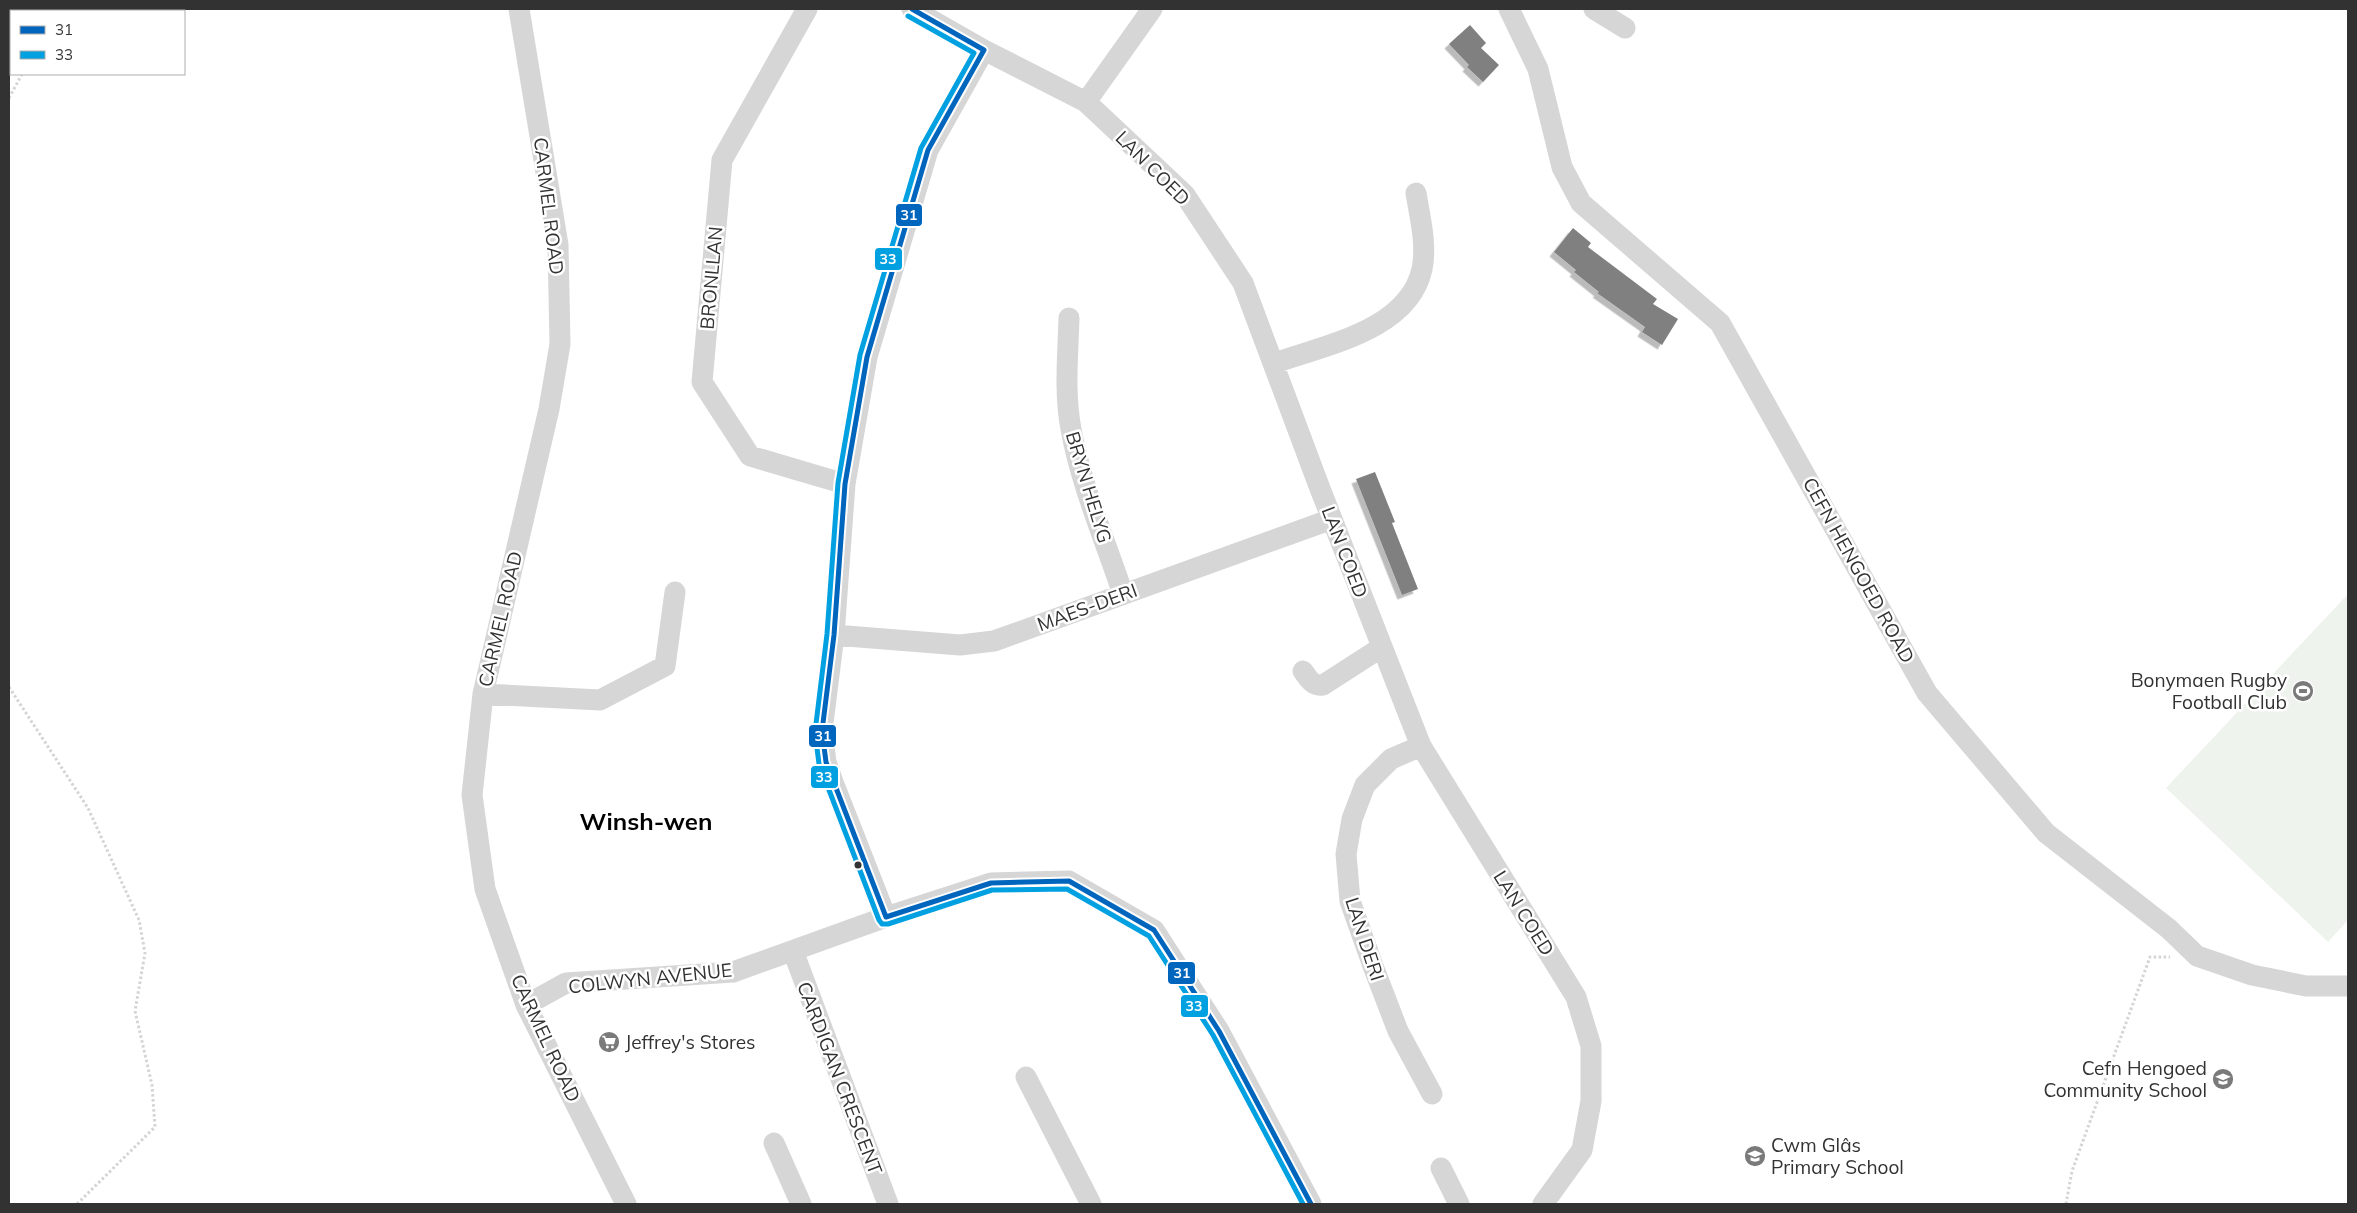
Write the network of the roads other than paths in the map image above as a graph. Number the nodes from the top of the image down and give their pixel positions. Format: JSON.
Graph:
{"nodes":[{"id":1,"x":519,"y":9,"type":"edge"},
{"id":2,"x":807,"y":9,"type":"edge"},
{"id":3,"x":912,"y":9,"type":"edge"},
{"id":4,"x":1152,"y":9,"type":"edge"},
{"id":5,"x":1509,"y":9,"type":"edge"},
{"id":6,"x":1594,"y":9,"type":"edge"},
{"id":7,"x":1625,"y":28,"type":"dead end"},
{"id":8,"x":984,"y":50,"type":"junction"},
{"id":9,"x":1086,"y":102,"type":"junction"},
{"id":10,"x":1416,"y":193,"type":"dead end"},
{"id":11,"x":1069,"y":318,"type":"dead end"},
{"id":12,"x":1275,"y":362,"type":"junction"},
{"id":13,"x":845,"y":484,"type":"junction"},
{"id":14,"x":1332,"y":519,"type":"junction"},
{"id":15,"x":675,"y":592,"type":"dead end"},
{"id":16,"x":1123,"y":594,"type":"junction"},
{"id":17,"x":834,"y":635,"type":"junction"},
{"id":18,"x":1382,"y":647,"type":"junction"},
{"id":19,"x":1303,"y":671,"type":"dead end"},
{"id":20,"x":483,"y":694,"type":"junction"},
{"id":21,"x":1421,"y":746,"type":"junction"},
{"id":22,"x":886,"y":917,"type":"junction"},
{"id":23,"x":793,"y":951,"type":"junction"},
{"id":24,"x":2348,"y":986,"type":"edge"},
{"id":25,"x":526,"y":1005,"type":"junction"},
{"id":26,"x":1026,"y":1077,"type":"dead end"},
{"id":27,"x":1432,"y":1094,"type":"dead end"},
{"id":28,"x":774,"y":1143,"type":"dead end"},
{"id":29,"x":1442,"y":1168,"type":"dead end"},
{"id":30,"x":626,"y":1204,"type":"edge"},
{"id":31,"x":801,"y":1204,"type":"edge"},
{"id":32,"x":888,"y":1204,"type":"edge"},
{"id":33,"x":1090,"y":1204,"type":"edge"},
{"id":34,"x":1311,"y":1204,"type":"edge"},
{"id":35,"x":1459,"y":1204,"type":"edge"},
{"id":36,"x":1542,"y":1204,"type":"edge"}],
"edges":[{"from":1,"to":20,"type":"street","name":"CARMEL ROAD"},
{"from":2,"to":13,"type":"street","name":"BRONLLAN"},
{"from":3,"to":8,"type":"street","name":"LAN COED"},
{"from":4,"to":9,"type":"street"},
{"from":5,"to":24,"type":"street","name":"CEFN HENGOED ROAD"},
{"from":6,"to":7,"type":"street"},
{"from":8,"to":9,"type":"street","name":"LAN COED"},
{"from":8,"to":13,"type":"street"},
{"from":9,"to":12,"type":"street","name":"LAN COED"},
{"from":10,"to":12,"type":"street"},
{"from":11,"to":16,"type":"street","name":"BRYN HELYG"},
{"from":12,"to":14,"type":"street","name":"LAN COED"},
{"from":13,"to":17,"type":"street"},
{"from":14,"to":16,"type":"street","name":"MAES-DERI"},
{"from":14,"to":18,"type":"street","name":"LAN COED"},
{"from":15,"to":20,"type":"street"},
{"from":16,"to":17,"type":"street","name":"MAES-DERI"},
{"from":17,"to":22,"type":"street"},
{"from":18,"to":19,"type":"street"},
{"from":18,"to":21,"type":"street","name":"LAN COED"},
{"from":20,"to":25,"type":"street","name":"CARMEL ROAD"},
{"from":21,"to":27,"type":"street","name":"LAN DERI"},
{"from":21,"to":36,"type":"street","name":"LAN COED"},
{"from":22,"to":23,"type":"street","name":"COLWYN AVENUE"},
{"from":22,"to":34,"type":"street","name":"COLWYN AVENUE"},
{"from":23,"to":25,"type":"street","name":"COLWYN AVENUE"},
{"from":23,"to":32,"type":"street","name":"CARDIGAN CRESCENT"},
{"from":25,"to":30,"type":"street","name":"CARMEL ROAD"},
{"from":26,"to":33,"type":"street"},
{"from":28,"to":31,"type":"street"},
{"from":29,"to":35,"type":"street"}]}
